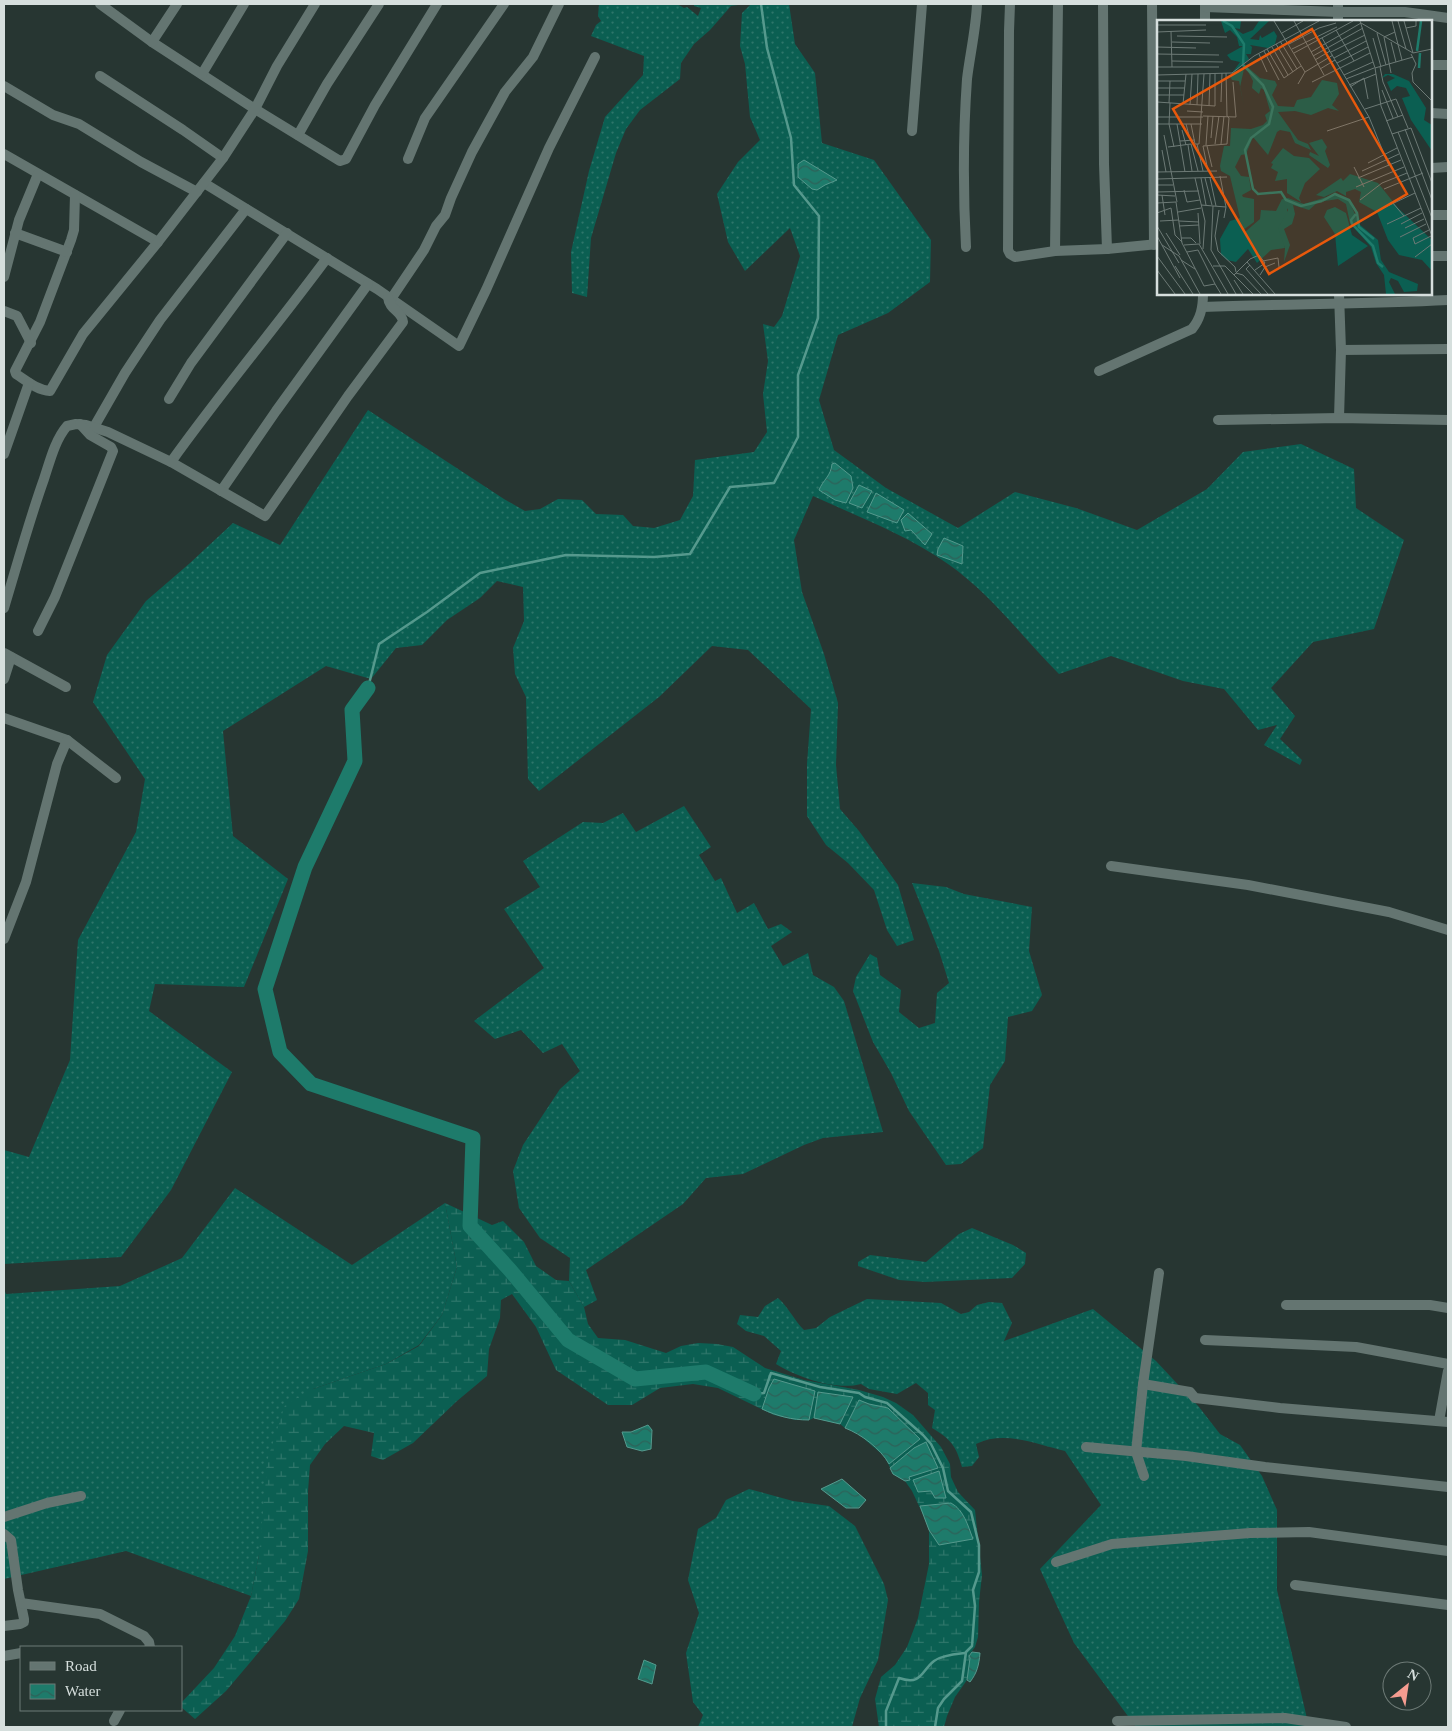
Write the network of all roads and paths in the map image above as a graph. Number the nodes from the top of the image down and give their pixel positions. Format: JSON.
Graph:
{"nodes":[{"id":1,"x":102,"y":4,"type":"edge"},
{"id":2,"x":177,"y":4,"type":"edge"},
{"id":3,"x":244,"y":4,"type":"edge"},
{"id":4,"x":314,"y":4,"type":"edge"},
{"id":5,"x":379,"y":4,"type":"edge"},
{"id":6,"x":437,"y":4,"type":"edge"},
{"id":7,"x":504,"y":4,"type":"edge"},
{"id":8,"x":560,"y":4,"type":"edge"},
{"id":9,"x":922,"y":4,"type":"edge"},
{"id":10,"x":977,"y":4,"type":"edge"},
{"id":11,"x":1010,"y":4,"type":"edge"},
{"id":12,"x":1058,"y":4,"type":"edge"},
{"id":13,"x":1103,"y":4,"type":"edge"},
{"id":14,"x":1152,"y":4,"type":"edge"},
{"id":15,"x":1205,"y":5,"type":"edge"},
{"id":16,"x":1338,"y":12,"type":"edge"},
{"id":17,"x":1448,"y":18,"type":"edge"},
{"id":18,"x":1205,"y":20,"type":"edge"},
{"id":19,"x":152,"y":42,"type":"junction"},
{"id":20,"x":595,"y":57,"type":"dead end"},
{"id":21,"x":1432,"y":65,"type":"edge"},
{"id":22,"x":1448,"y":65,"type":"edge"},
{"id":23,"x":202,"y":74,"type":"junction"},
{"id":24,"x":100,"y":76,"type":"dead end"},
{"id":25,"x":4,"y":86,"type":"edge"},
{"id":26,"x":255,"y":109,"type":"junction"},
{"id":27,"x":1432,"y":113,"type":"edge"},
{"id":28,"x":1448,"y":114,"type":"edge"},
{"id":29,"x":912,"y":131,"type":"dead end"},
{"id":30,"x":298,"y":135,"type":"junction"},
{"id":31,"x":4,"y":154,"type":"edge"},
{"id":32,"x":223,"y":158,"type":"junction"},
{"id":33,"x":408,"y":158,"type":"dead end"},
{"id":34,"x":1448,"y":167,"type":"edge"},
{"id":35,"x":1432,"y":168,"type":"edge"},
{"id":36,"x":38,"y":174,"type":"junction"},
{"id":37,"x":204,"y":183,"type":"junction"},
{"id":38,"x":197,"y":192,"type":"junction"},
{"id":39,"x":75,"y":195,"type":"junction"},
{"id":40,"x":246,"y":209,"type":"junction"},
{"id":41,"x":1432,"y":215,"type":"edge"},
{"id":42,"x":1448,"y":215,"type":"edge"},
{"id":43,"x":15,"y":233,"type":"junction"},
{"id":44,"x":286,"y":233,"type":"junction"},
{"id":45,"x":158,"y":242,"type":"junction"},
{"id":46,"x":1156,"y":244,"type":"edge"},
{"id":47,"x":966,"y":247,"type":"dead end"},
{"id":48,"x":1107,"y":249,"type":"junction"},
{"id":49,"x":1055,"y":251,"type":"junction"},
{"id":50,"x":67,"y":252,"type":"junction"},
{"id":51,"x":1432,"y":256,"type":"edge"},
{"id":52,"x":1448,"y":256,"type":"edge"},
{"id":53,"x":326,"y":258,"type":"junction"},
{"id":54,"x":4,"y":277,"type":"edge"},
{"id":55,"x":368,"y":284,"type":"junction"},
{"id":56,"x":1203,"y":295,"type":"edge"},
{"id":57,"x":389,"y":298,"type":"junction"},
{"id":58,"x":1339,"y":298,"type":"edge"},
{"id":59,"x":1448,"y":300,"type":"edge"},
{"id":60,"x":1203,"y":307,"type":"junction"},
{"id":61,"x":4,"y":311,"type":"edge"},
{"id":62,"x":31,"y":343,"type":"junction"},
{"id":63,"x":1448,"y":349,"type":"edge"},
{"id":64,"x":1341,"y":350,"type":"junction"},
{"id":65,"x":1099,"y":371,"type":"dead end"},
{"id":66,"x":29,"y":383,"type":"junction"},
{"id":67,"x":168,"y":399,"type":"dead end"},
{"id":68,"x":1339,"y":418,"type":"junction"},
{"id":69,"x":1218,"y":420,"type":"dead end"},
{"id":70,"x":1448,"y":420,"type":"edge"},
{"id":71,"x":80,"y":424,"type":"junction"},
{"id":72,"x":94,"y":427,"type":"junction"},
{"id":73,"x":4,"y":454,"type":"edge"},
{"id":74,"x":171,"y":462,"type":"junction"},
{"id":75,"x":221,"y":491,"type":"junction"},
{"id":76,"x":4,"y":608,"type":"edge"},
{"id":77,"x":38,"y":631,"type":"dead end"},
{"id":78,"x":7,"y":655,"type":"edge"},
{"id":79,"x":4,"y":679,"type":"edge"},
{"id":80,"x":66,"y":688,"type":"dead end"},
{"id":81,"x":4,"y":718,"type":"edge"},
{"id":82,"x":67,"y":740,"type":"junction"},
{"id":83,"x":116,"y":778,"type":"dead end"},
{"id":84,"x":1111,"y":866,"type":"dead end"},
{"id":85,"x":1448,"y":930,"type":"edge"},
{"id":86,"x":4,"y":939,"type":"edge"},
{"id":87,"x":1159,"y":1273,"type":"dead end"},
{"id":88,"x":1286,"y":1305,"type":"dead end"},
{"id":89,"x":1448,"y":1308,"type":"edge"},
{"id":90,"x":1205,"y":1340,"type":"dead end"},
{"id":91,"x":1448,"y":1364,"type":"edge"},
{"id":92,"x":1448,"y":1371,"type":"edge"},
{"id":93,"x":1142,"y":1384,"type":"junction"},
{"id":94,"x":1444,"y":1421,"type":"edge"},
{"id":95,"x":1086,"y":1447,"type":"dead end"},
{"id":96,"x":1136,"y":1452,"type":"junction"},
{"id":97,"x":1144,"y":1476,"type":"dead end"},
{"id":98,"x":1448,"y":1487,"type":"edge"},
{"id":99,"x":82,"y":1496,"type":"dead end"},
{"id":100,"x":4,"y":1517,"type":"edge"},
{"id":101,"x":4,"y":1534,"type":"edge"},
{"id":102,"x":1448,"y":1551,"type":"edge"},
{"id":103,"x":1056,"y":1562,"type":"dead end"},
{"id":104,"x":1296,"y":1584,"type":"dead end"},
{"id":105,"x":20,"y":1603,"type":"junction"},
{"id":106,"x":1448,"y":1605,"type":"edge"},
{"id":107,"x":4,"y":1626,"type":"edge"},
{"id":108,"x":150,"y":1646,"type":"edge"},
{"id":109,"x":20,"y":1653,"type":"edge"},
{"id":110,"x":4,"y":1656,"type":"edge"},
{"id":111,"x":119,"y":1711,"type":"edge"},
{"id":112,"x":114,"y":1721,"type":"dead end"},
{"id":113,"x":1117,"y":1721,"type":"dead end"},
{"id":114,"x":1304,"y":1724,"type":"edge"},
{"id":115,"x":1346,"y":1727,"type":"edge"}],
"edges":[{"from":1,"to":19,"type":"street"},
{"from":2,"to":19,"type":"street"},
{"from":3,"to":23,"type":"street"},
{"from":4,"to":26,"type":"street"},
{"from":5,"to":30,"type":"street"},
{"from":6,"to":30,"type":"street"},
{"from":7,"to":33,"type":"street"},
{"from":8,"to":57,"type":"street"},
{"from":9,"to":29,"type":"street"},
{"from":10,"to":47,"type":"street"},
{"from":11,"to":49,"type":"street"},
{"from":12,"to":49,"type":"street"},
{"from":13,"to":48,"type":"street"},
{"from":14,"to":46,"type":"street"},
{"from":15,"to":16,"type":"street"},
{"from":15,"to":18,"type":"street"},
{"from":16,"to":17,"type":"street"},
{"from":19,"to":23,"type":"street"},
{"from":20,"to":57,"type":"street"},
{"from":21,"to":22,"type":"street"},
{"from":23,"to":26,"type":"street"},
{"from":24,"to":32,"type":"street"},
{"from":25,"to":38,"type":"street"},
{"from":26,"to":30,"type":"street"},
{"from":26,"to":32,"type":"street"},
{"from":27,"to":28,"type":"street"},
{"from":31,"to":36,"type":"street"},
{"from":32,"to":37,"type":"street"},
{"from":34,"to":35,"type":"street"},
{"from":36,"to":39,"type":"street"},
{"from":36,"to":43,"type":"street"},
{"from":37,"to":38,"type":"street"},
{"from":37,"to":40,"type":"street"},
{"from":38,"to":45,"type":"street"},
{"from":39,"to":45,"type":"street"},
{"from":39,"to":50,"type":"street"},
{"from":40,"to":44,"type":"street"},
{"from":40,"to":72,"type":"street"},
{"from":41,"to":42,"type":"street"},
{"from":43,"to":50,"type":"street"},
{"from":43,"to":54,"type":"street"},
{"from":44,"to":53,"type":"street"},
{"from":44,"to":67,"type":"street"},
{"from":45,"to":66,"type":"street"},
{"from":46,"to":48,"type":"street"},
{"from":48,"to":49,"type":"street"},
{"from":50,"to":62,"type":"street"},
{"from":51,"to":52,"type":"street"},
{"from":53,"to":55,"type":"street"},
{"from":53,"to":74,"type":"street"},
{"from":55,"to":57,"type":"street"},
{"from":55,"to":75,"type":"street"},
{"from":56,"to":60,"type":"street"},
{"from":57,"to":75,"type":"street"},
{"from":58,"to":59,"type":"street"},
{"from":58,"to":60,"type":"street"},
{"from":58,"to":64,"type":"street"},
{"from":60,"to":65,"type":"street"},
{"from":61,"to":62,"type":"street"},
{"from":62,"to":66,"type":"street"},
{"from":63,"to":64,"type":"street"},
{"from":64,"to":68,"type":"street"},
{"from":66,"to":73,"type":"street"},
{"from":68,"to":69,"type":"street"},
{"from":68,"to":70,"type":"street"},
{"from":71,"to":72,"type":"street"},
{"from":71,"to":76,"type":"street"},
{"from":71,"to":77,"type":"street"},
{"from":72,"to":74,"type":"street"},
{"from":74,"to":75,"type":"street"},
{"from":78,"to":79,"type":"street"},
{"from":78,"to":80,"type":"street"},
{"from":81,"to":82,"type":"street"},
{"from":82,"to":83,"type":"street"},
{"from":82,"to":86,"type":"street"},
{"from":84,"to":85,"type":"street"},
{"from":87,"to":93,"type":"street"},
{"from":88,"to":89,"type":"street"},
{"from":90,"to":91,"type":"street"},
{"from":92,"to":94,"type":"street"},
{"from":93,"to":94,"type":"street"},
{"from":93,"to":96,"type":"street"},
{"from":95,"to":96,"type":"street"},
{"from":96,"to":97,"type":"street"},
{"from":96,"to":98,"type":"street"},
{"from":99,"to":100,"type":"street"},
{"from":101,"to":105,"type":"street"},
{"from":102,"to":103,"type":"street"},
{"from":104,"to":106,"type":"street"},
{"from":105,"to":107,"type":"street"},
{"from":105,"to":108,"type":"street"},
{"from":109,"to":110,"type":"street"},
{"from":111,"to":112,"type":"street"},
{"from":113,"to":114,"type":"street"},
{"from":114,"to":115,"type":"street"}]}
